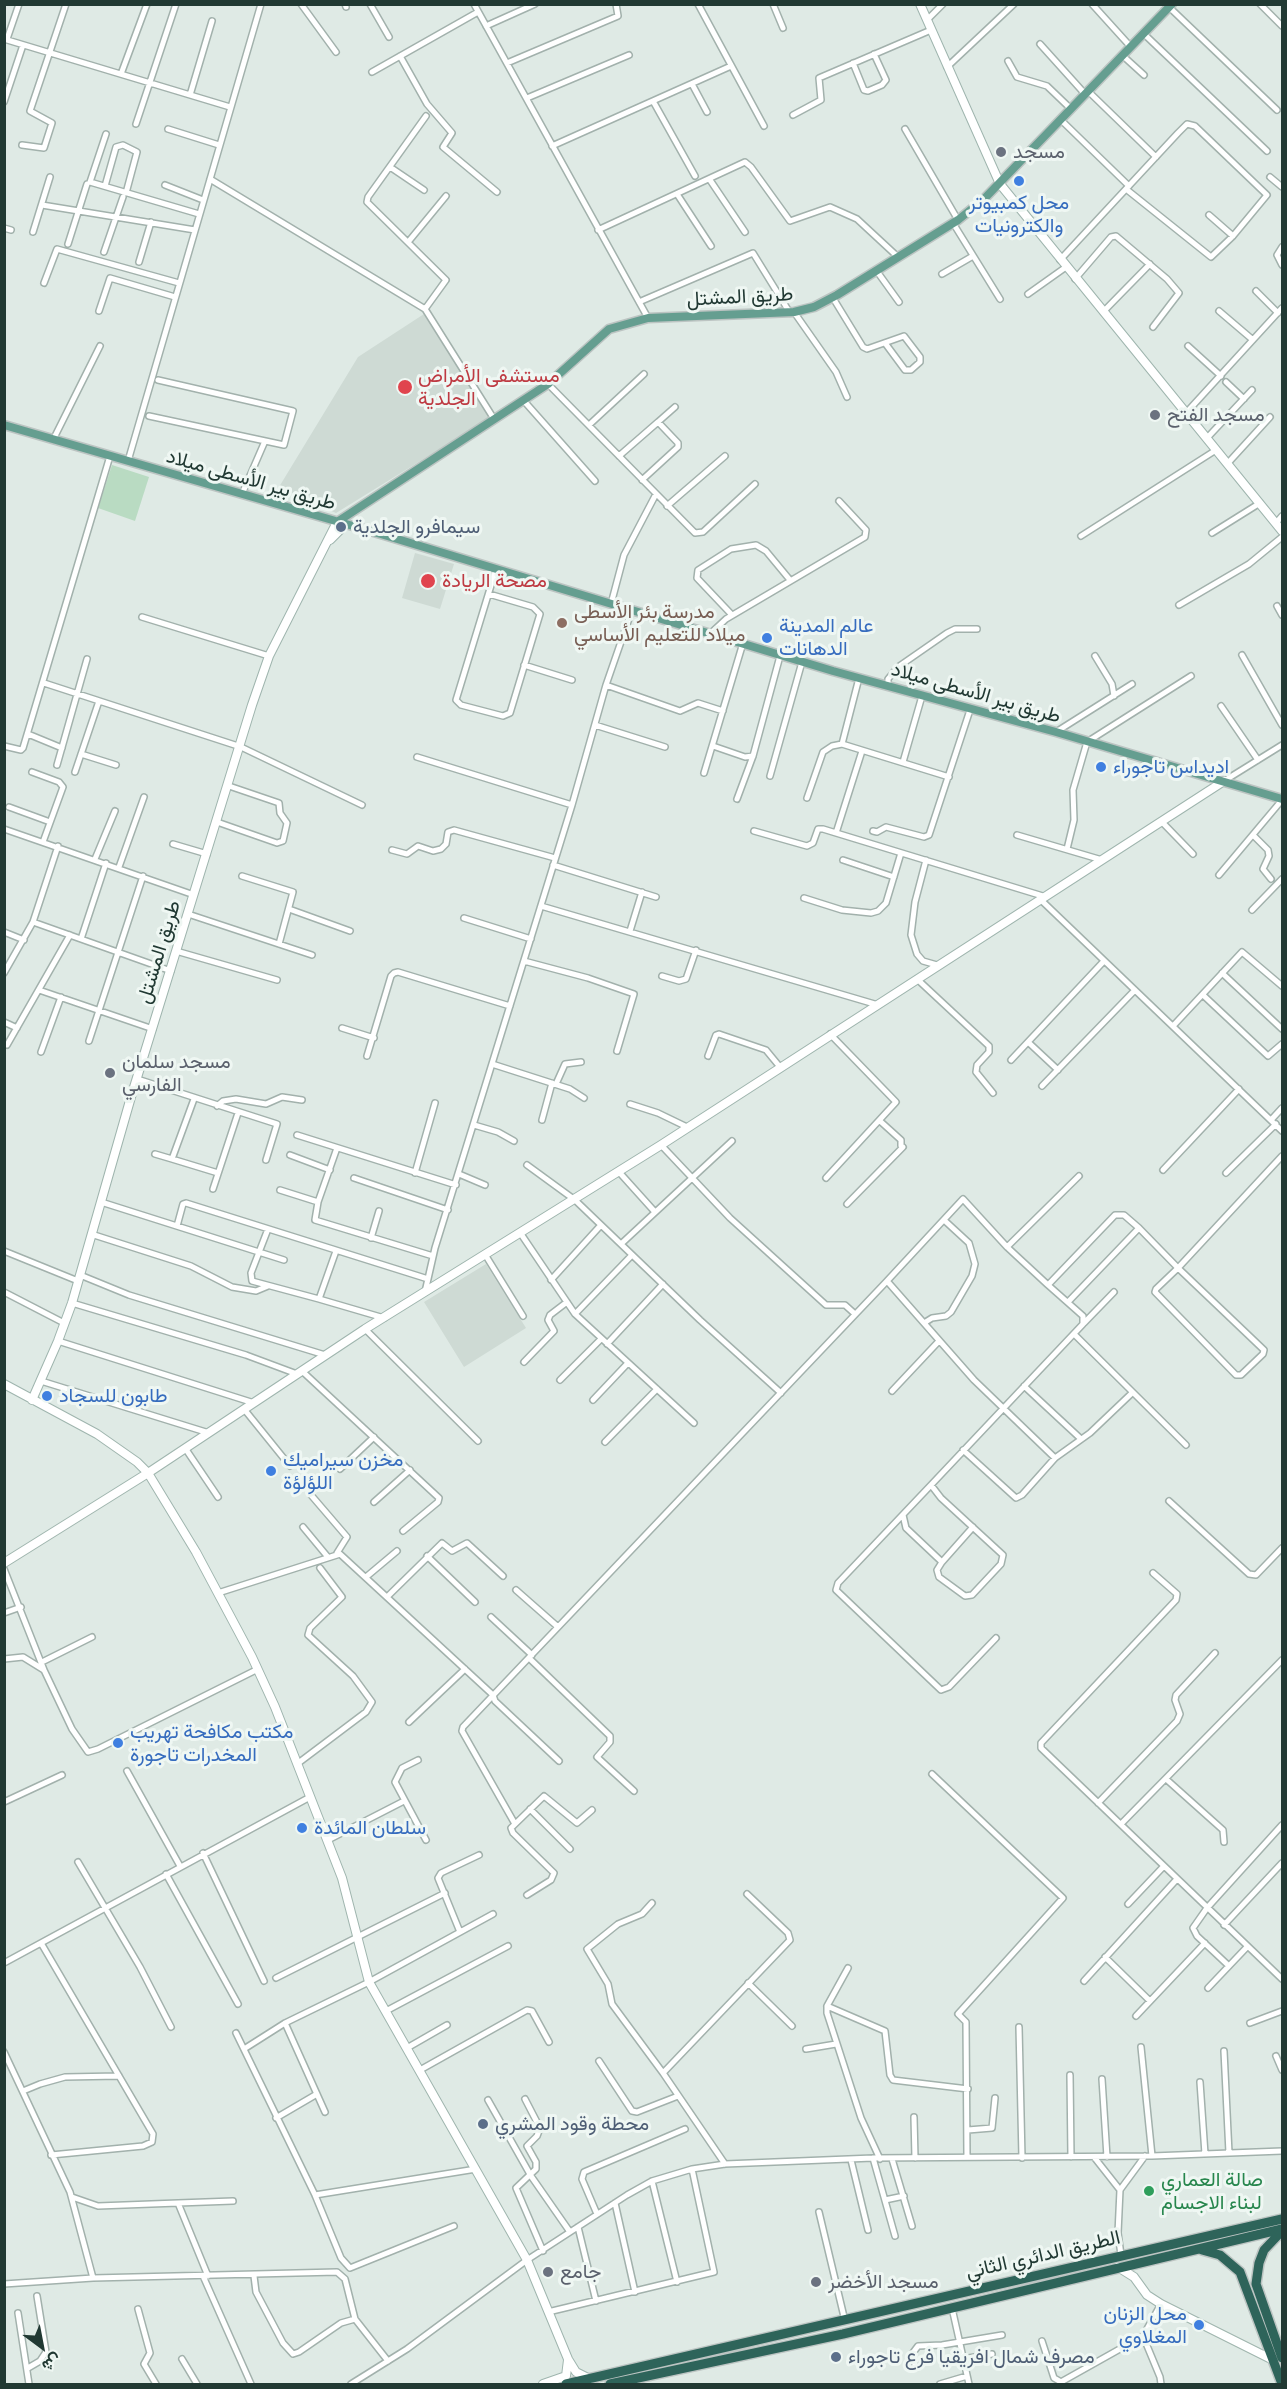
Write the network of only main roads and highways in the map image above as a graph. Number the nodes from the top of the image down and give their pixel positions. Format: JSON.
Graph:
{"nodes":[{"id":1,"x":920,"y":4,"type":"edge"},
{"id":2,"x":1170,"y":6,"type":"edge"},
{"id":3,"x":1000,"y":184,"type":"junction"},
{"id":4,"x":4,"y":424,"type":"edge"},
{"id":5,"x":341,"y":523,"type":"junction"},
{"id":6,"x":1282,"y":531,"type":"edge"},
{"id":7,"x":1224,"y":781,"type":"junction"},
{"id":8,"x":1282,"y":799,"type":"edge"},
{"id":9,"x":4,"y":1384,"type":"edge"},
{"id":10,"x":32,"y":1400,"type":"junction"},
{"id":11,"x":148,"y":1473,"type":"junction"},
{"id":12,"x":4,"y":1563,"type":"edge"},
{"id":13,"x":1282,"y":2218,"type":"edge"},
{"id":14,"x":1282,"y":2231,"type":"edge"},
{"id":15,"x":1197,"y":2249,"type":"junction"},
{"id":16,"x":1150,"y":2260,"type":"junction"},
{"id":17,"x":1118,"y":2267,"type":"junction"},
{"id":18,"x":1134,"y":2277,"type":"junction"},
{"id":19,"x":1260,"y":2311,"type":"junction"},
{"id":20,"x":807,"y":2330,"type":"junction"},
{"id":21,"x":778,"y":2336,"type":"junction"},
{"id":22,"x":807,"y":2342,"type":"junction"},
{"id":23,"x":780,"y":2348,"type":"junction"},
{"id":24,"x":568,"y":2359,"type":"junction"},
{"id":25,"x":1278,"y":2359,"type":"edge"},
{"id":26,"x":590,"y":2379,"type":"junction"},
{"id":27,"x":543,"y":2385,"type":"edge"},
{"id":28,"x":566,"y":2385,"type":"edge"},
{"id":29,"x":610,"y":2385,"type":"edge"},
{"id":30,"x":1282,"y":2385,"type":"edge"}],
"edges":[{"from":1,"to":3,"type":"main road"},
{"from":2,"to":3,"type":"main road","name":"طريق المشتل"},
{"from":3,"to":5,"type":"main road","name":"طريق المشتل"},
{"from":3,"to":6,"type":"main road"},
{"from":4,"to":5,"type":"main road","name":"طريق بير الأسطى ميلاد"},
{"from":5,"to":7,"type":"main road","name":"طريق بير الأسطى ميلاد"},
{"from":5,"to":10,"type":"main road","name":"طريق المشتل"},
{"from":7,"to":8,"type":"main road","name":"طريق بير الأسطى ميلاد"},
{"from":7,"to":11,"type":"main road"},
{"from":9,"to":10,"type":"main road"},
{"from":10,"to":11,"type":"main road"},
{"from":11,"to":12,"type":"main road"},
{"from":11,"to":24,"type":"main road"},
{"from":13,"to":20,"type":"highway","name":"الطريق الدائري الثاني"},
{"from":14,"to":15,"type":"highway","name":"الطريق الدائري الثاني"},
{"from":14,"to":19,"type":"highway"},
{"from":15,"to":16,"type":"highway","name":"الطريق الدائري الثاني"},
{"from":15,"to":19,"type":"highway"},
{"from":16,"to":17,"type":"highway","name":"الطريق الدائري الثاني"},
{"from":16,"to":18,"type":"main road"},
{"from":17,"to":18,"type":"main road"},
{"from":17,"to":22,"type":"highway","name":"الطريق الدائري الثاني"},
{"from":18,"to":25,"type":"main road"},
{"from":19,"to":25,"type":"highway"},
{"from":20,"to":21,"type":"highway","name":"الطريق الدائري الثاني"},
{"from":20,"to":22,"type":"highway"},
{"from":21,"to":23,"type":"highway"},
{"from":21,"to":26,"type":"highway","name":"الطريق الدائري الثاني"},
{"from":22,"to":23,"type":"highway","name":"الطريق الدائري الثاني"},
{"from":23,"to":29,"type":"highway","name":"الطريق الدائري الثاني"},
{"from":24,"to":26,"type":"main road"},
{"from":24,"to":27,"type":"main road"},
{"from":25,"to":30,"type":"highway"},
{"from":26,"to":28,"type":"highway","name":"الطريق الدائري الثاني"}]}
